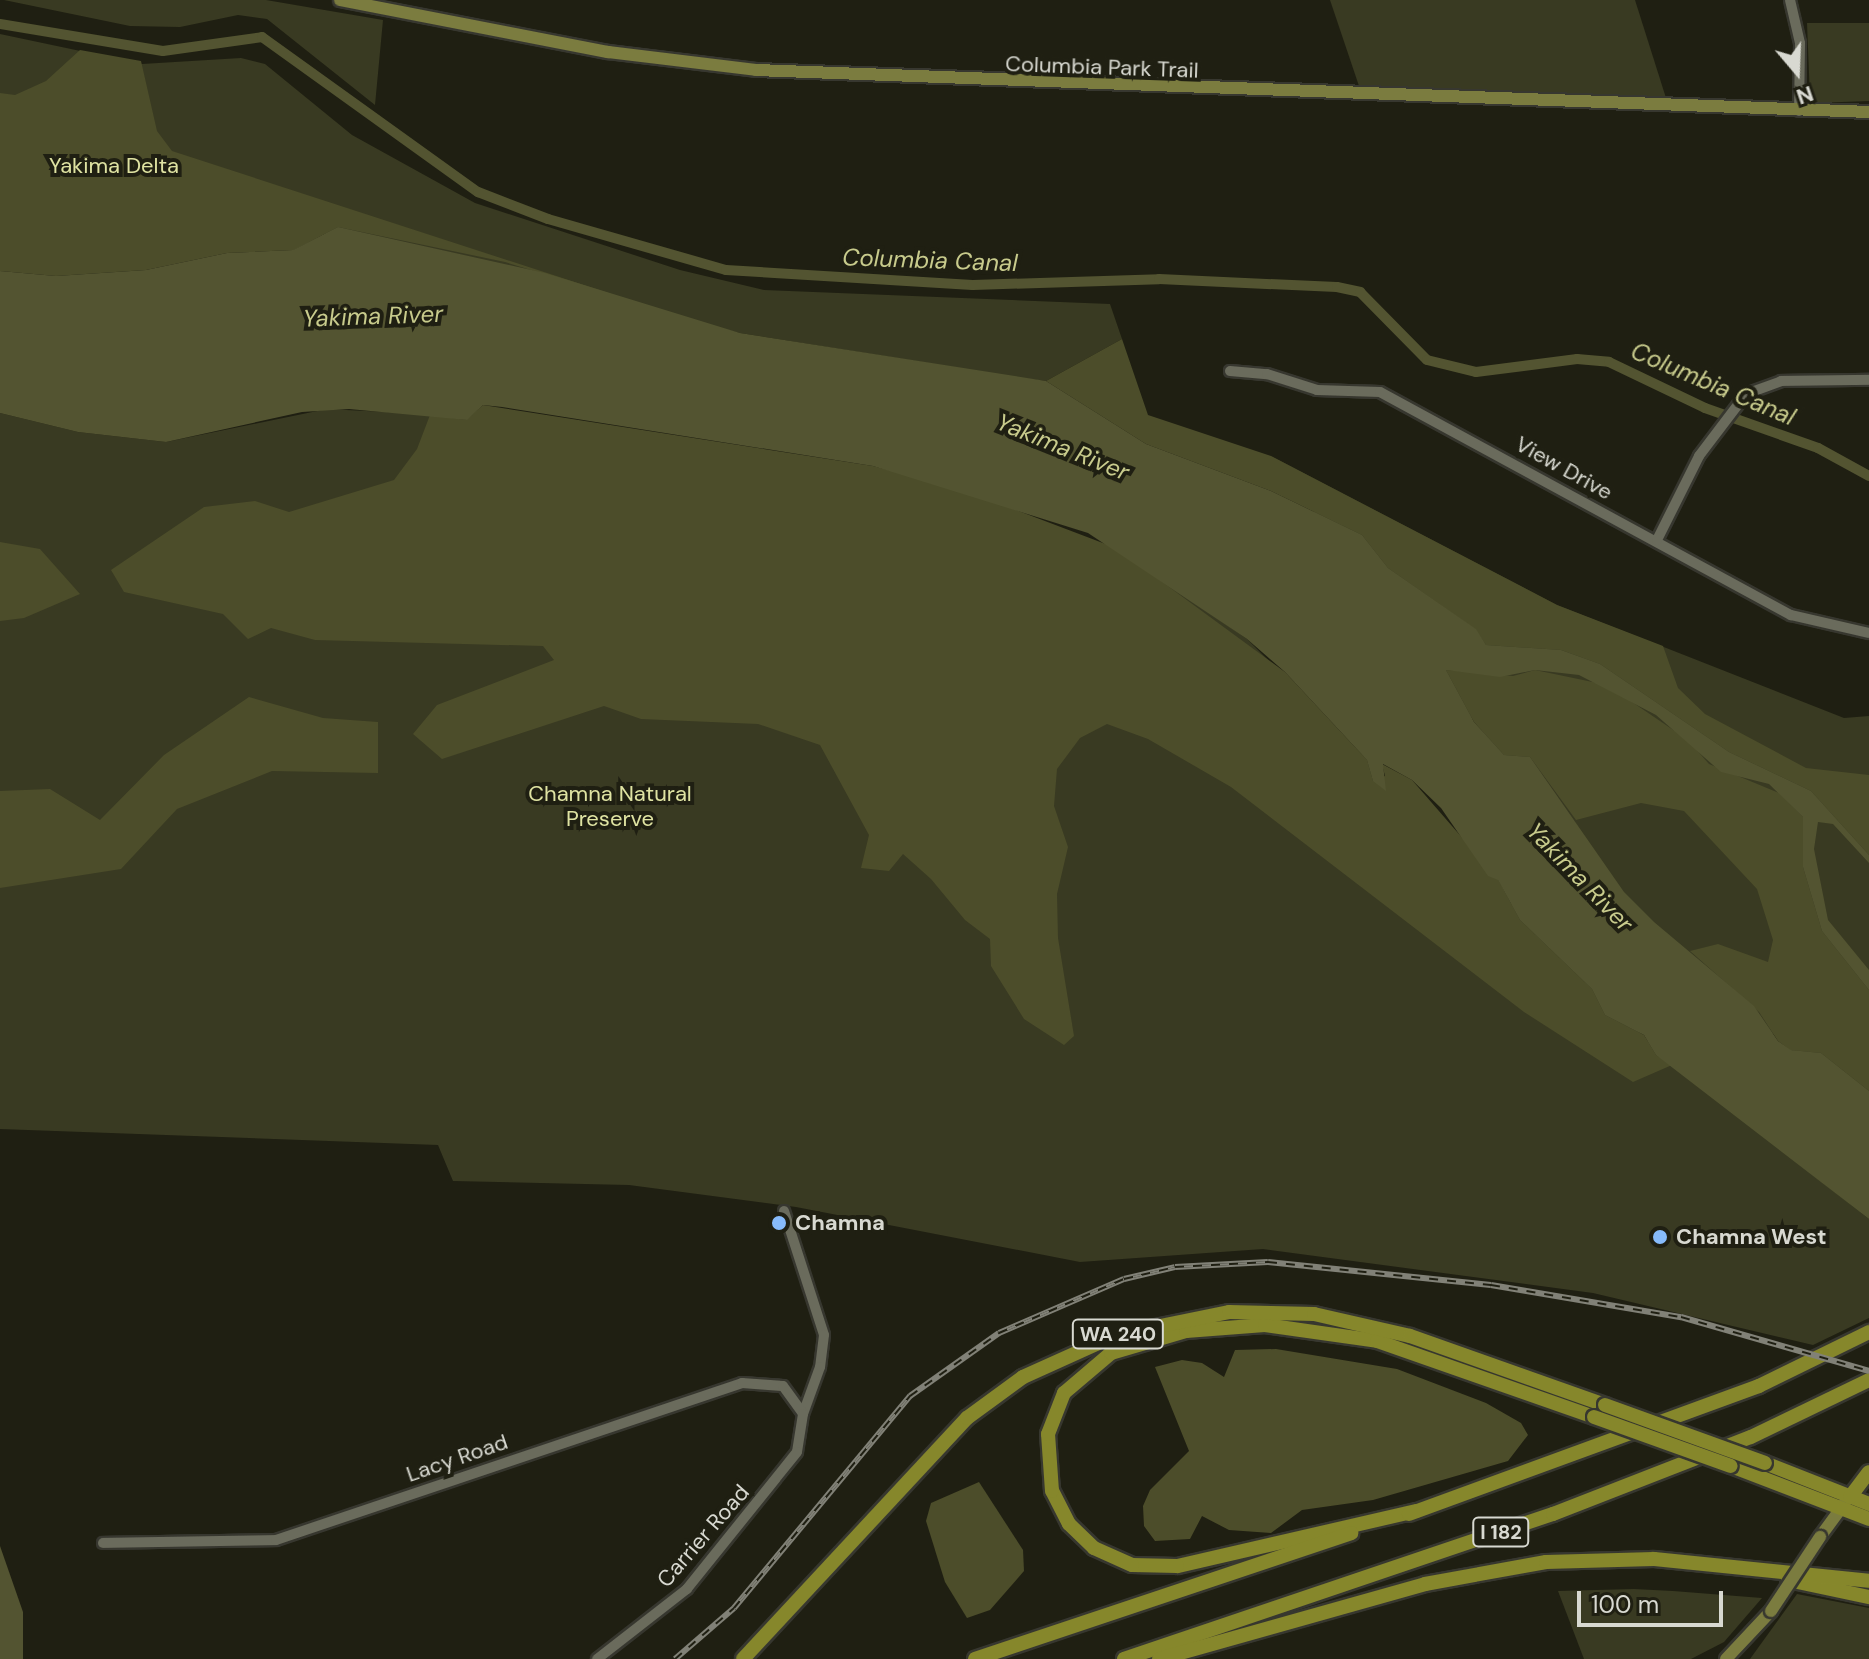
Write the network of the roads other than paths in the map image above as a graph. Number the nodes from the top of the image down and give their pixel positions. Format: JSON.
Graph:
{"nodes":[{"id":1,"x":342,"y":0,"type":"edge"},
{"id":2,"x":1790,"y":0,"type":"edge"},
{"id":3,"x":1799,"y":111,"type":"junction"},
{"id":4,"x":1869,"y":112,"type":"edge"},
{"id":5,"x":1230,"y":371,"type":"dead end"},
{"id":6,"x":1869,"y":380,"type":"edge"},
{"id":7,"x":1657,"y":540,"type":"junction"},
{"id":8,"x":1869,"y":633,"type":"edge"},
{"id":9,"x":784,"y":1211,"type":"dead end"},
{"id":10,"x":1869,"y":1332,"type":"edge"},
{"id":11,"x":1869,"y":1380,"type":"edge"},
{"id":12,"x":803,"y":1414,"type":"junction"},
{"id":13,"x":1763,"y":1470,"type":"junction"},
{"id":14,"x":1869,"y":1472,"type":"edge"},
{"id":15,"x":1845,"y":1502,"type":"junction"},
{"id":16,"x":1869,"y":1504,"type":"edge"},
{"id":17,"x":1416,"y":1511,"type":"junction"},
{"id":18,"x":1869,"y":1519,"type":"edge"},
{"id":19,"x":103,"y":1543,"type":"dead end"},
{"id":20,"x":1721,"y":1565,"type":"junction"},
{"id":21,"x":1869,"y":1581,"type":"edge"},
{"id":22,"x":1869,"y":1597,"type":"edge"},
{"id":23,"x":597,"y":1659,"type":"edge"},
{"id":24,"x":743,"y":1659,"type":"edge"},
{"id":25,"x":975,"y":1659,"type":"edge"},
{"id":26,"x":1124,"y":1659,"type":"edge"},
{"id":27,"x":1159,"y":1659,"type":"edge"},
{"id":28,"x":1726,"y":1659,"type":"edge"}],
"edges":[{"from":1,"to":3,"type":"main road","name":"Columbia Park Trail"},
{"from":2,"to":3,"type":"street"},
{"from":3,"to":4,"type":"main road","name":"Columbia Park Trail"},
{"from":5,"to":7,"type":"street","name":"View Drive"},
{"from":6,"to":7,"type":"street"},
{"from":7,"to":8,"type":"street","name":"View Drive"},
{"from":9,"to":12,"type":"street","name":"Carrier Road"},
{"from":10,"to":17,"type":"highway","number":"I 182"},
{"from":11,"to":26,"type":"highway","number":"I 182"},
{"from":12,"to":19,"type":"street","name":"Lacy Road"},
{"from":12,"to":23,"type":"street","name":"Carrier Road"},
{"from":13,"to":15,"type":"highway","number":"WA 240"},
{"from":13,"to":17,"type":"highway","bridge":true},
{"from":13,"to":24,"type":"highway","number":"WA 240","bridge":true},
{"from":14,"to":15,"type":"highway"},
{"from":15,"to":16,"type":"highway","number":"WA 240"},
{"from":15,"to":18,"type":"highway"},
{"from":15,"to":28,"type":"main road","bridge":true},
{"from":17,"to":25,"type":"highway","number":"I 182"},
{"from":20,"to":21,"type":"highway"},
{"from":20,"to":22,"type":"highway"},
{"from":20,"to":27,"type":"highway"}]}
